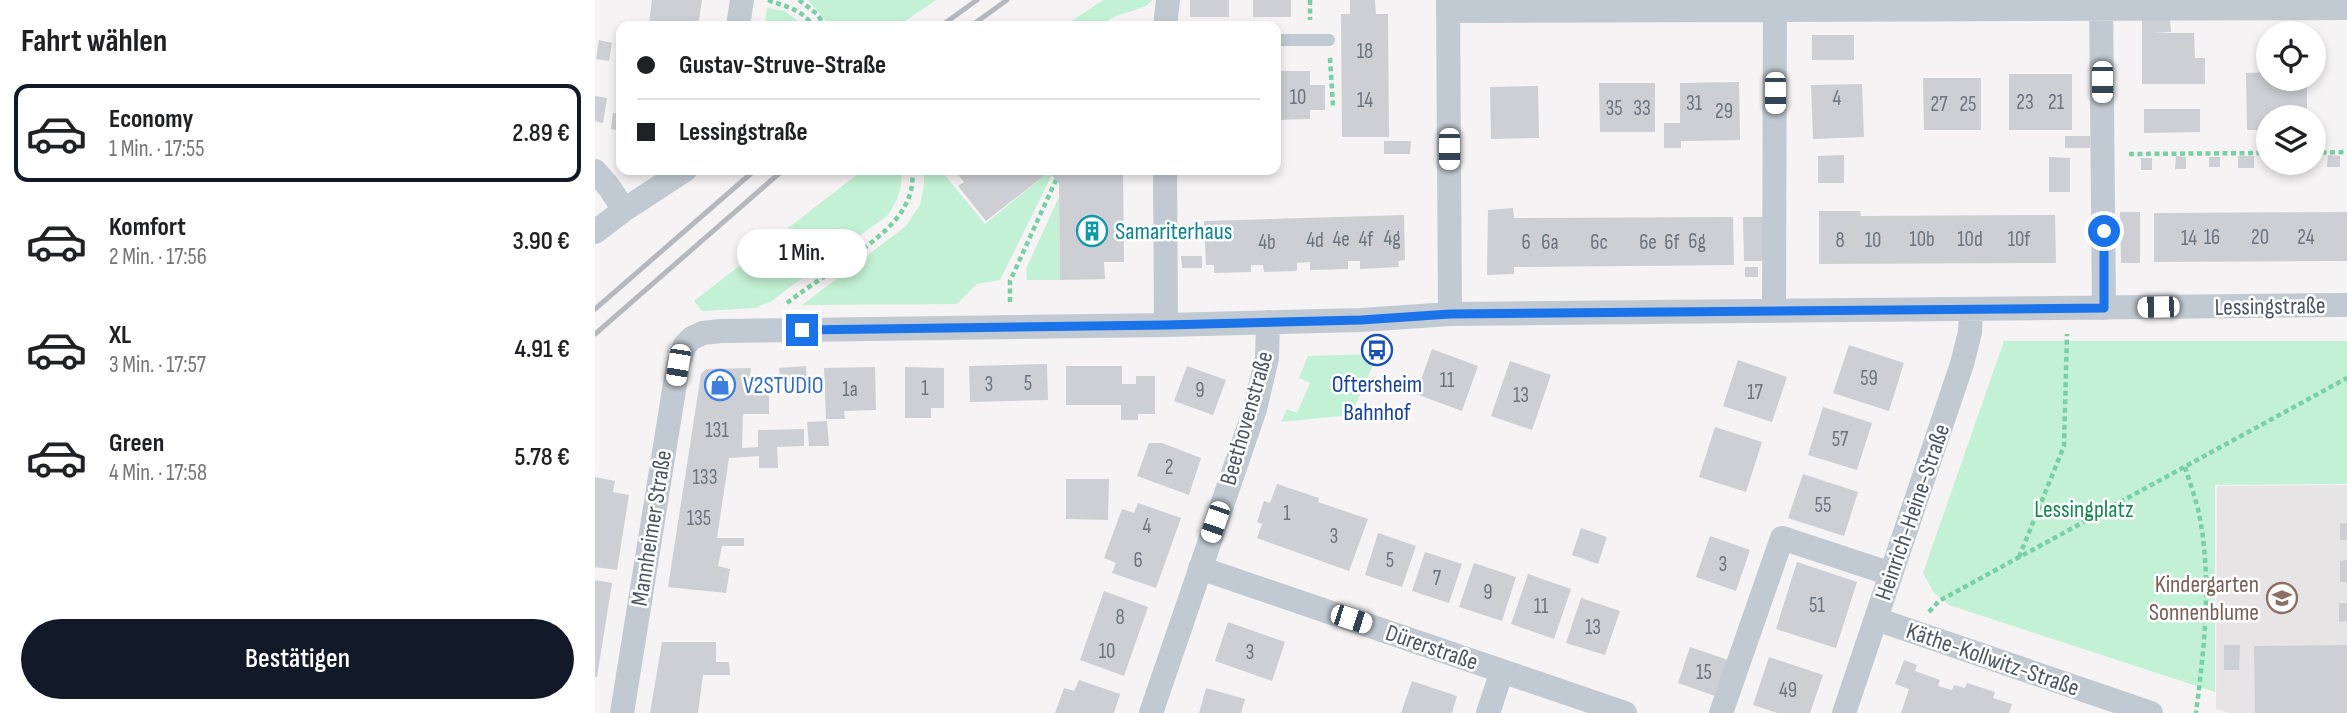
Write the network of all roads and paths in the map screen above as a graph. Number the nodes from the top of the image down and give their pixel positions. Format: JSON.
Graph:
{"nodes":[{"id":1,"x":743,"y":0,"type":"edge"},
{"id":2,"x":799,"y":0,"type":"edge"},
{"id":3,"x":1168,"y":0,"type":"edge"},
{"id":4,"x":769,"y":1,"type":"edge"},
{"id":5,"x":1775,"y":5,"type":"edge"},
{"id":6,"x":2101,"y":5,"type":"edge"},
{"id":7,"x":1448,"y":6,"type":"edge"},
{"id":8,"x":2347,"y":8,"type":"edge"},
{"id":9,"x":739,"y":21,"type":"edge"},
{"id":10,"x":808,"y":21,"type":"edge"},
{"id":11,"x":822,"y":21,"type":"edge"},
{"id":12,"x":1166,"y":21,"type":"edge"},
{"id":13,"x":1281,"y":40,"type":"edge"},
{"id":14,"x":1329,"y":40,"type":"joint"},
{"id":15,"x":1333,"y":106,"type":"dead end"},
{"id":16,"x":2347,"y":152,"type":"edge"},
{"id":17,"x":2256,"y":153,"type":"edge"},
{"id":18,"x":2326,"y":153,"type":"edge"},
{"id":19,"x":2103,"y":155,"type":"junction"},
{"id":20,"x":595,"y":171,"type":"edge"},
{"id":21,"x":677,"y":175,"type":"edge"},
{"id":22,"x":912,"y":175,"type":"edge"},
{"id":23,"x":1165,"y":175,"type":"edge"},
{"id":24,"x":1056,"y":180,"type":"dead end"},
{"id":25,"x":624,"y":210,"type":"junction"},
{"id":26,"x":595,"y":232,"type":"edge"},
{"id":27,"x":2347,"y":305,"type":"edge"},
{"id":28,"x":2104,"y":308,"type":"junction"},
{"id":29,"x":2066,"y":309,"type":"junction"},
{"id":30,"x":1971,"y":310,"type":"junction"},
{"id":31,"x":781,"y":311,"type":"dead end"},
{"id":32,"x":1774,"y":312,"type":"junction"},
{"id":33,"x":1450,"y":314,"type":"junction"},
{"id":34,"x":1268,"y":322,"type":"junction"},
{"id":35,"x":1166,"y":325,"type":"junction"},
{"id":36,"x":1011,"y":328,"type":"junction"},
{"id":37,"x":685,"y":345,"type":"joint"},
{"id":38,"x":2347,"y":378,"type":"edge"},
{"id":39,"x":2185,"y":467,"type":"junction"},
{"id":40,"x":2019,"y":557,"type":"junction"},
{"id":41,"x":1200,"y":568,"type":"junction"},
{"id":42,"x":1891,"y":574,"type":"junction"},
{"id":43,"x":1876,"y":619,"type":"junction"},
{"id":44,"x":1912,"y":630,"type":"junction"},
{"id":45,"x":1502,"y":671,"type":"junction"},
{"id":46,"x":622,"y":713,"type":"edge"},
{"id":47,"x":1151,"y":713,"type":"edge"},
{"id":48,"x":1487,"y":713,"type":"edge"},
{"id":49,"x":1625,"y":713,"type":"edge"},
{"id":50,"x":1721,"y":713,"type":"edge"},
{"id":51,"x":1844,"y":713,"type":"edge"},
{"id":52,"x":2151,"y":713,"type":"edge"},
{"id":53,"x":2196,"y":713,"type":"edge"}],
"edges":[{"from":1,"to":9,"type":"street"},
{"from":2,"to":11,"type":"path"},
{"from":3,"to":12,"type":"street"},
{"from":4,"to":10,"type":"path"},
{"from":5,"to":6,"type":"street"},
{"from":5,"to":7,"type":"street"},
{"from":5,"to":32,"type":"street"},
{"from":6,"to":8,"type":"street"},
{"from":6,"to":19,"type":"street"},
{"from":7,"to":33,"type":"street"},
{"from":13,"to":14,"type":"lane"},
{"from":14,"to":15,"type":"path"},
{"from":16,"to":18,"type":"path"},
{"from":17,"to":19,"type":"path"},
{"from":19,"to":28,"type":"street"},
{"from":20,"to":25,"type":"street"},
{"from":21,"to":25,"type":"street"},
{"from":22,"to":31,"type":"path"},
{"from":23,"to":35,"type":"street"},
{"from":24,"to":36,"type":"path"},
{"from":25,"to":26,"type":"street"},
{"from":27,"to":28,"type":"street","name":"Lessingstraße"},
{"from":28,"to":29,"type":"street","name":"Lessingstraße"},
{"from":29,"to":30,"type":"street","name":"Lessingstraße"},
{"from":29,"to":40,"type":"path"},
{"from":30,"to":32,"type":"street","name":"Lessingstraße"},
{"from":30,"to":42,"type":"street","name":"Heinrich-Heine-Straße"},
{"from":32,"to":33,"type":"street","name":"Lessingstraße"},
{"from":33,"to":34,"type":"street","name":"Lessingstraße"},
{"from":34,"to":35,"type":"street","name":"Lessingstraße"},
{"from":34,"to":41,"type":"street","name":"Beethovenstraße"},
{"from":35,"to":36,"type":"street","name":"Lessingstraße"},
{"from":36,"to":37,"type":"street","name":"Lessingstraße"},
{"from":37,"to":46,"type":"street","name":"Mannheimer Straße"},
{"from":38,"to":39,"type":"path"},
{"from":39,"to":40,"type":"path"},
{"from":39,"to":53,"type":"path"},
{"from":40,"to":44,"type":"path"},
{"from":41,"to":45,"type":"street","name":"Dürerstraße"},
{"from":41,"to":47,"type":"street","name":"Beethovenstraße"},
{"from":42,"to":43,"type":"street","name":"Heinrich-Heine-Straße"},
{"from":42,"to":50,"type":"street"},
{"from":43,"to":44,"type":"street","name":"Käthe-Kollwitz-Straße"},
{"from":43,"to":51,"type":"street","name":"Heinrich-Heine-Straße"},
{"from":44,"to":52,"type":"street","name":"Käthe-Kollwitz-Straße"},
{"from":45,"to":48,"type":"street"},
{"from":45,"to":49,"type":"street","name":"Dürerstraße"}]}
